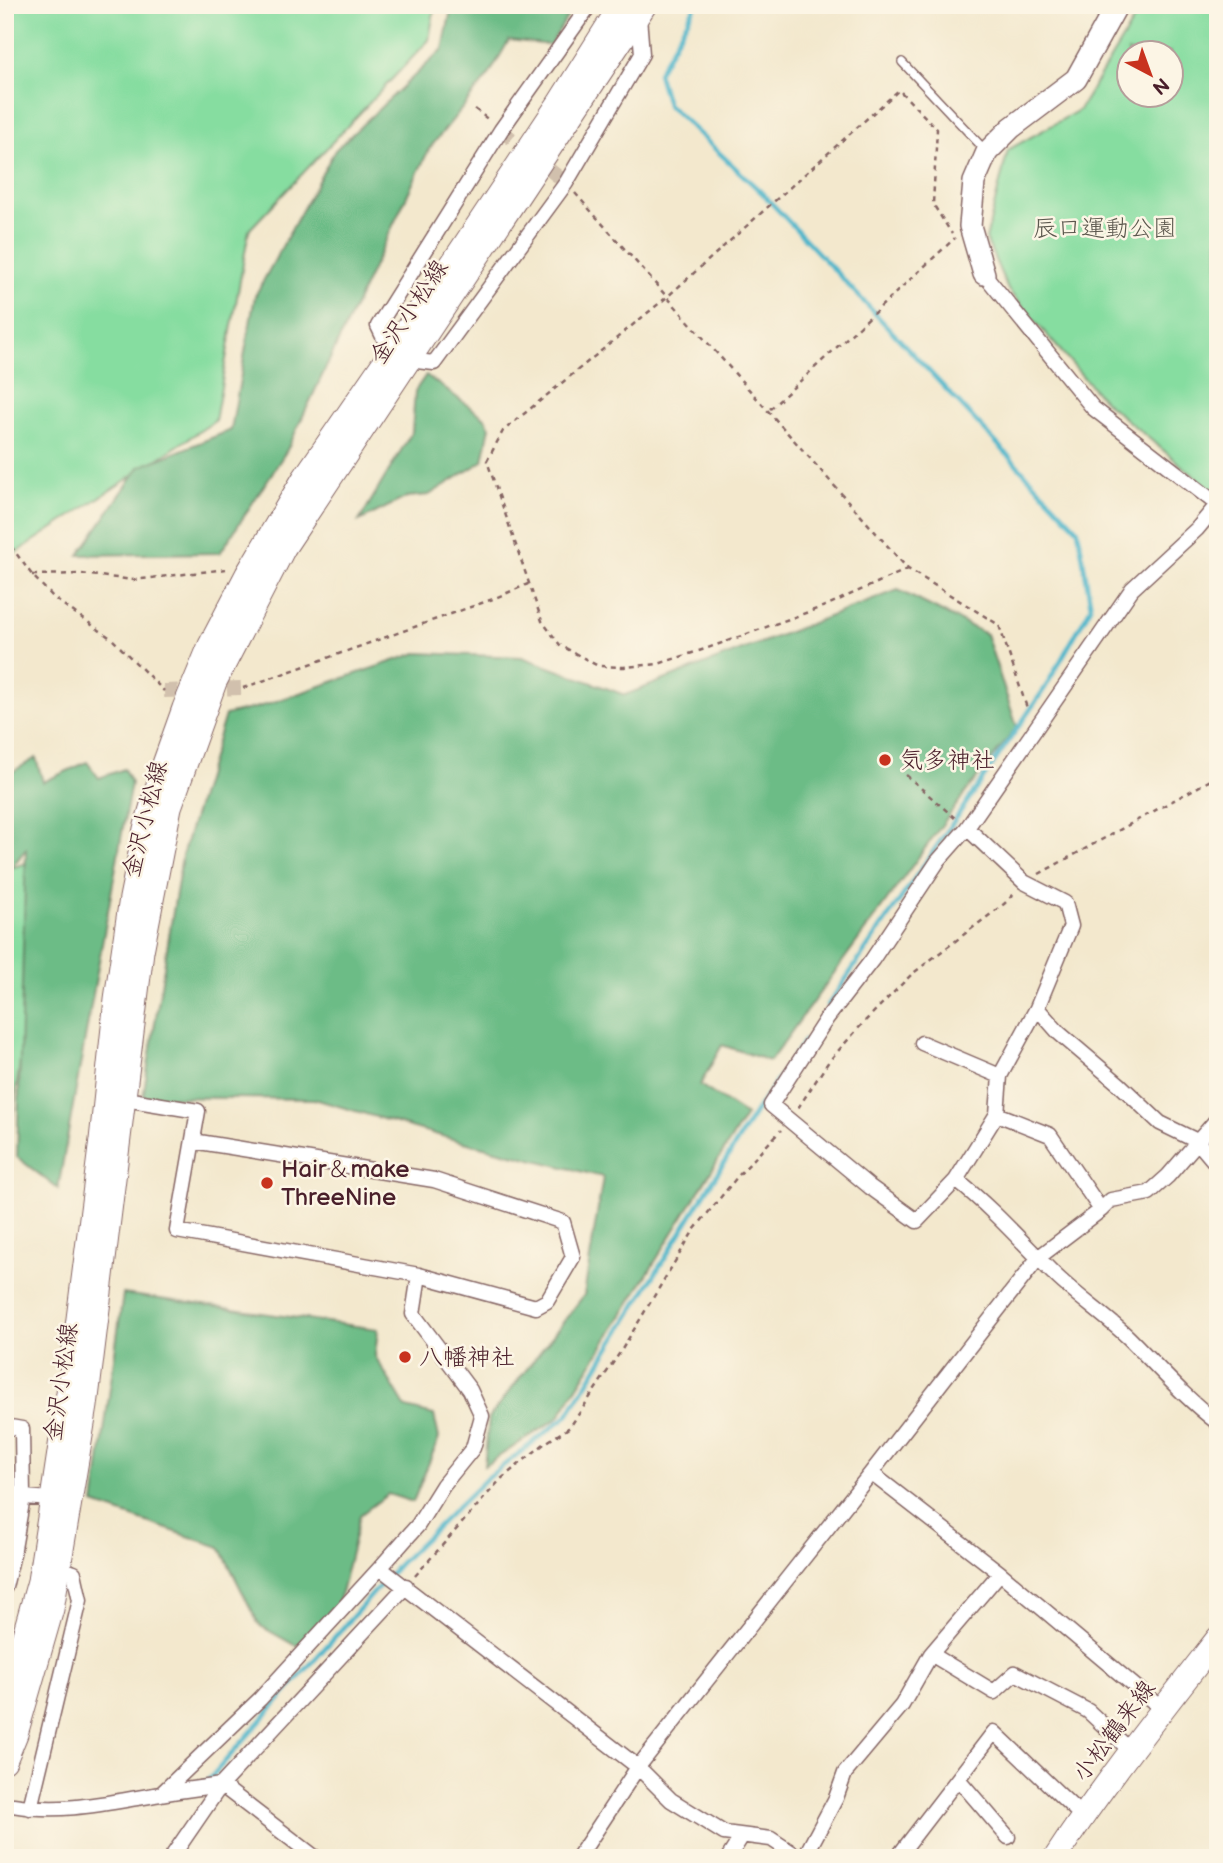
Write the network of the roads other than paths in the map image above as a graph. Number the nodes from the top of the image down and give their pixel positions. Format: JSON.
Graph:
{"nodes":[{"id":1,"x":594,"y":5,"type":"edge"},
{"id":2,"x":1117,"y":5,"type":"edge"},
{"id":3,"x":635,"y":9,"type":"edge"},
{"id":4,"x":902,"y":62,"type":"dead end"},
{"id":5,"x":987,"y":152,"type":"junction"},
{"id":6,"x":984,"y":274,"type":"joint"},
{"id":7,"x":399,"y":356,"type":"junction"},
{"id":8,"x":1217,"y":505,"type":"edge"},
{"id":9,"x":967,"y":828,"type":"junction"},
{"id":10,"x":1037,"y":1008,"type":"junction"},
{"id":11,"x":922,"y":1043,"type":"dead end"},
{"id":12,"x":1000,"y":1076,"type":"junction"},
{"id":13,"x":125,"y":1098,"type":"junction"},
{"id":14,"x":997,"y":1114,"type":"junction"},
{"id":15,"x":1218,"y":1118,"type":"edge"},
{"id":16,"x":192,"y":1141,"type":"junction"},
{"id":17,"x":1197,"y":1141,"type":"junction"},
{"id":18,"x":1218,"y":1166,"type":"edge"},
{"id":19,"x":956,"y":1180,"type":"junction"},
{"id":20,"x":1101,"y":1210,"type":"junction"},
{"id":21,"x":1039,"y":1257,"type":"junction"},
{"id":22,"x":419,"y":1275,"type":"junction"},
{"id":23,"x":1218,"y":1423,"type":"edge"},
{"id":24,"x":5,"y":1426,"type":"edge"},
{"id":25,"x":871,"y":1474,"type":"junction"},
{"id":26,"x":23,"y":1497,"type":"junction"},
{"id":27,"x":52,"y":1499,"type":"junction"},
{"id":28,"x":59,"y":1568,"type":"junction"},
{"id":29,"x":1000,"y":1573,"type":"junction"},
{"id":30,"x":391,"y":1576,"type":"junction"},
{"id":31,"x":5,"y":1587,"type":"edge"},
{"id":32,"x":1218,"y":1638,"type":"edge"},
{"id":33,"x":931,"y":1654,"type":"junction"},
{"id":34,"x":5,"y":1703,"type":"edge"},
{"id":35,"x":1162,"y":1709,"type":"junction"},
{"id":36,"x":1131,"y":1751,"type":"junction"},
{"id":37,"x":5,"y":1761,"type":"edge"},
{"id":38,"x":638,"y":1767,"type":"junction"},
{"id":39,"x":959,"y":1780,"type":"junction"},
{"id":40,"x":221,"y":1785,"type":"junction"},
{"id":41,"x":161,"y":1794,"type":"junction"},
{"id":42,"x":13,"y":1805,"type":"dead end"},
{"id":43,"x":30,"y":1808,"type":"junction"},
{"id":44,"x":1083,"y":1816,"type":"junction"},
{"id":45,"x":742,"y":1836,"type":"junction"},
{"id":46,"x":1008,"y":1837,"type":"dead end"},
{"id":47,"x":171,"y":1858,"type":"edge"},
{"id":48,"x":316,"y":1858,"type":"edge"},
{"id":49,"x":578,"y":1858,"type":"edge"},
{"id":50,"x":728,"y":1858,"type":"edge"},
{"id":51,"x":802,"y":1858,"type":"edge"},
{"id":52,"x":897,"y":1858,"type":"edge"},
{"id":53,"x":1055,"y":1858,"type":"edge"}],
"edges":[{"from":1,"to":7,"type":"street"},
{"from":2,"to":5,"type":"street"},
{"from":3,"to":7,"type":"main road","name":"金沢小松線"},
{"from":3,"to":7,"type":"street"},
{"from":4,"to":5,"type":"lane"},
{"from":5,"to":6,"type":"street"},
{"from":6,"to":8,"type":"street"},
{"from":7,"to":13,"type":"main road","name":"金沢小松線"},
{"from":7,"to":27,"type":"main road","name":"金沢小松線"},
{"from":8,"to":9,"type":"street"},
{"from":9,"to":10,"type":"street"},
{"from":9,"to":19,"type":"street"},
{"from":10,"to":12,"type":"street"},
{"from":10,"to":17,"type":"street"},
{"from":11,"to":12,"type":"street"},
{"from":12,"to":14,"type":"street"},
{"from":13,"to":16,"type":"street"},
{"from":13,"to":28,"type":"main road","name":"金沢小松線"},
{"from":14,"to":19,"type":"street"},
{"from":14,"to":20,"type":"street"},
{"from":15,"to":17,"type":"street"},
{"from":16,"to":22,"type":"street"},
{"from":16,"to":22,"type":"street"},
{"from":17,"to":18,"type":"street"},
{"from":17,"to":20,"type":"street"},
{"from":19,"to":21,"type":"street"},
{"from":20,"to":21,"type":"street"},
{"from":21,"to":23,"type":"street"},
{"from":21,"to":25,"type":"street"},
{"from":22,"to":30,"type":"street"},
{"from":24,"to":26,"type":"street"},
{"from":25,"to":29,"type":"street"},
{"from":25,"to":38,"type":"street"},
{"from":26,"to":27,"type":"street"},
{"from":26,"to":31,"type":"street"},
{"from":27,"to":34,"type":"main road","name":"金沢小松線"},
{"from":28,"to":37,"type":"main road","name":"金沢小松線"},
{"from":28,"to":43,"type":"street"},
{"from":29,"to":33,"type":"street"},
{"from":29,"to":35,"type":"street"},
{"from":30,"to":38,"type":"street"},
{"from":30,"to":40,"type":"street"},
{"from":30,"to":41,"type":"street"},
{"from":32,"to":35,"type":"main road","name":"小松鶴来線"},
{"from":33,"to":36,"type":"street"},
{"from":33,"to":51,"type":"street"},
{"from":35,"to":36,"type":"main road","name":"小松鶴来線"},
{"from":36,"to":44,"type":"main road","name":"小松鶴来線"},
{"from":38,"to":45,"type":"street"},
{"from":38,"to":49,"type":"street"},
{"from":39,"to":44,"type":"street"},
{"from":39,"to":46,"type":"street"},
{"from":39,"to":52,"type":"street"},
{"from":40,"to":41,"type":"street"},
{"from":40,"to":47,"type":"street"},
{"from":40,"to":48,"type":"street"},
{"from":41,"to":43,"type":"street"},
{"from":42,"to":43,"type":"street"},
{"from":44,"to":53,"type":"main road","name":"小松鶴来線"},
{"from":45,"to":50,"type":"street"},
{"from":45,"to":51,"type":"street"}]}
